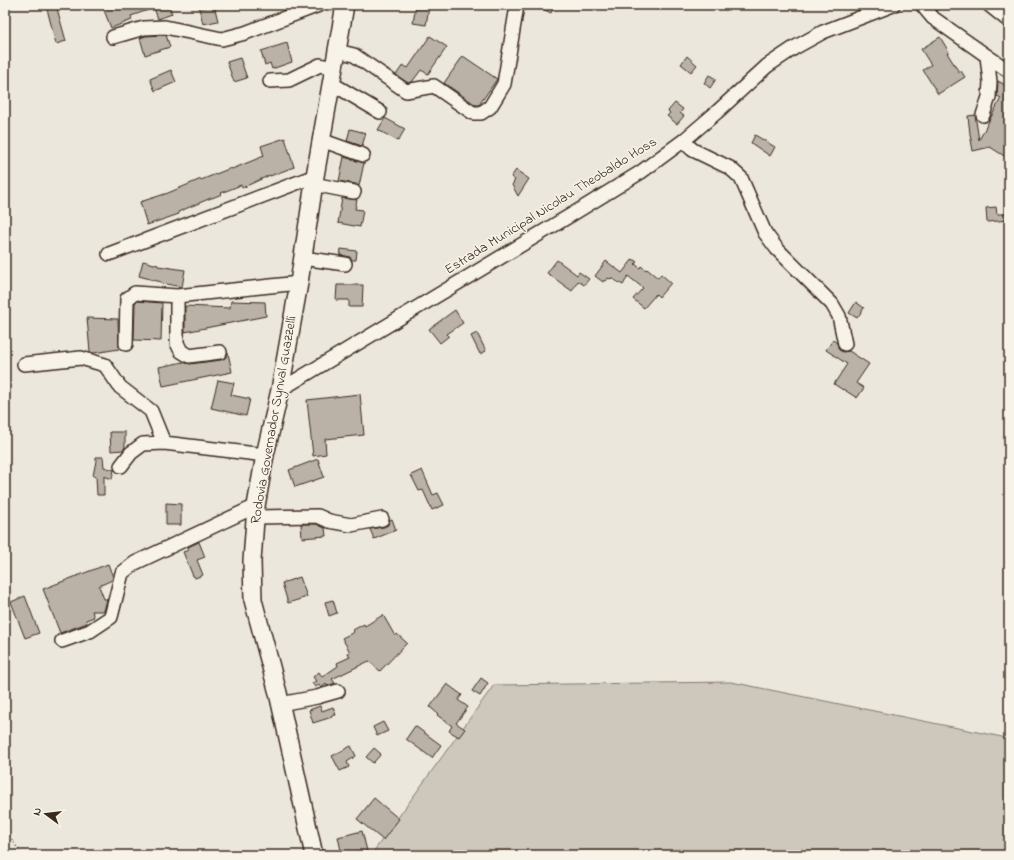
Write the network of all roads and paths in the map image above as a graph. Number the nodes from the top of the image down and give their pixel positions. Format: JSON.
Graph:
{"nodes":[{"id":1,"x":319,"y":5,"type":"edge"},
{"id":2,"x":345,"y":5,"type":"edge"},
{"id":3,"x":893,"y":5,"type":"edge"},
{"id":4,"x":922,"y":5,"type":"edge"},
{"id":5,"x":989,"y":5,"type":"edge"},
{"id":6,"x":517,"y":6,"type":"dead end"},
{"id":7,"x":1009,"y":21,"type":"edge"},
{"id":8,"x":113,"y":38,"type":"dead end"},
{"id":9,"x":337,"y":51,"type":"junction"},
{"id":10,"x":987,"y":56,"type":"junction"},
{"id":11,"x":1009,"y":71,"type":"edge"},
{"id":12,"x":332,"y":76,"type":"junction"},
{"id":13,"x":270,"y":81,"type":"dead end"},
{"id":14,"x":380,"y":112,"type":"dead end"},
{"id":15,"x":983,"y":115,"type":"dead end"},
{"id":16,"x":321,"y":140,"type":"junction"},
{"id":17,"x":682,"y":141,"type":"junction"},
{"id":18,"x":363,"y":155,"type":"dead end"},
{"id":19,"x":314,"y":180,"type":"junction"},
{"id":20,"x":354,"y":192,"type":"dead end"},
{"id":21,"x":109,"y":254,"type":"dead end"},
{"id":22,"x":302,"y":258,"type":"junction"},
{"id":23,"x":345,"y":264,"type":"dead end"},
{"id":24,"x":299,"y":283,"type":"junction"},
{"id":25,"x":178,"y":296,"type":"junction"},
{"id":26,"x":126,"y":344,"type":"dead end"},
{"id":27,"x":845,"y":344,"type":"dead end"},
{"id":28,"x":220,"y":352,"type":"dead end"},
{"id":29,"x":24,"y":364,"type":"dead end"},
{"id":30,"x":280,"y":390,"type":"junction"},
{"id":31,"x":164,"y":443,"type":"junction"},
{"id":32,"x":265,"y":455,"type":"junction"},
{"id":33,"x":121,"y":466,"type":"dead end"},
{"id":34,"x":256,"y":512,"type":"junction"},
{"id":35,"x":382,"y":519,"type":"dead end"},
{"id":36,"x":62,"y":641,"type":"dead end"},
{"id":37,"x":338,"y":691,"type":"dead end"},
{"id":38,"x":280,"y":704,"type":"junction"},
{"id":39,"x":5,"y":829,"type":"edge"},
{"id":40,"x":22,"y":855,"type":"edge"},
{"id":41,"x":314,"y":855,"type":"edge"}],
"edges":[{"from":1,"to":8,"type":"street"},
{"from":2,"to":9,"type":"main road","name":"Rodovia Governador Synval Guazzelli"},
{"from":3,"to":17,"type":"street","name":"Estrada Municipal Nicolau Theobaldo Hoss"},
{"from":4,"to":10,"type":"street"},
{"from":5,"to":7,"type":"street"},
{"from":6,"to":9,"type":"street"},
{"from":9,"to":12,"type":"main road","name":"Rodovia Governador Synval Guazzelli"},
{"from":10,"to":11,"type":"street"},
{"from":10,"to":15,"type":"street"},
{"from":12,"to":13,"type":"street"},
{"from":12,"to":14,"type":"street"},
{"from":12,"to":16,"type":"main road","name":"Rodovia Governador Synval Guazzelli"},
{"from":16,"to":18,"type":"street"},
{"from":16,"to":19,"type":"main road","name":"Rodovia Governador Synval Guazzelli"},
{"from":17,"to":27,"type":"street"},
{"from":17,"to":30,"type":"street","name":"Estrada Municipal Nicolau Theobaldo Hoss"},
{"from":19,"to":20,"type":"street"},
{"from":19,"to":21,"type":"street"},
{"from":19,"to":22,"type":"main road","name":"Rodovia Governador Synval Guazzelli"},
{"from":22,"to":23,"type":"street"},
{"from":22,"to":24,"type":"main road","name":"Rodovia Governador Synval Guazzelli"},
{"from":24,"to":25,"type":"street"},
{"from":24,"to":30,"type":"main road","name":"Rodovia Governador Synval Guazzelli"},
{"from":25,"to":26,"type":"street"},
{"from":25,"to":28,"type":"street"},
{"from":29,"to":31,"type":"street"},
{"from":30,"to":32,"type":"main road","name":"Rodovia Governador Synval Guazzelli"},
{"from":31,"to":32,"type":"street"},
{"from":31,"to":33,"type":"street"},
{"from":32,"to":34,"type":"main road","name":"Rodovia Governador Synval Guazzelli"},
{"from":34,"to":35,"type":"street"},
{"from":34,"to":36,"type":"street"},
{"from":34,"to":38,"type":"main road","name":"Rodovia Governador Synval Guazzelli"},
{"from":37,"to":38,"type":"street"},
{"from":38,"to":41,"type":"main road","name":"Rodovia Governador Synval Guazzelli"},
{"from":39,"to":40,"type":"path"}]}
